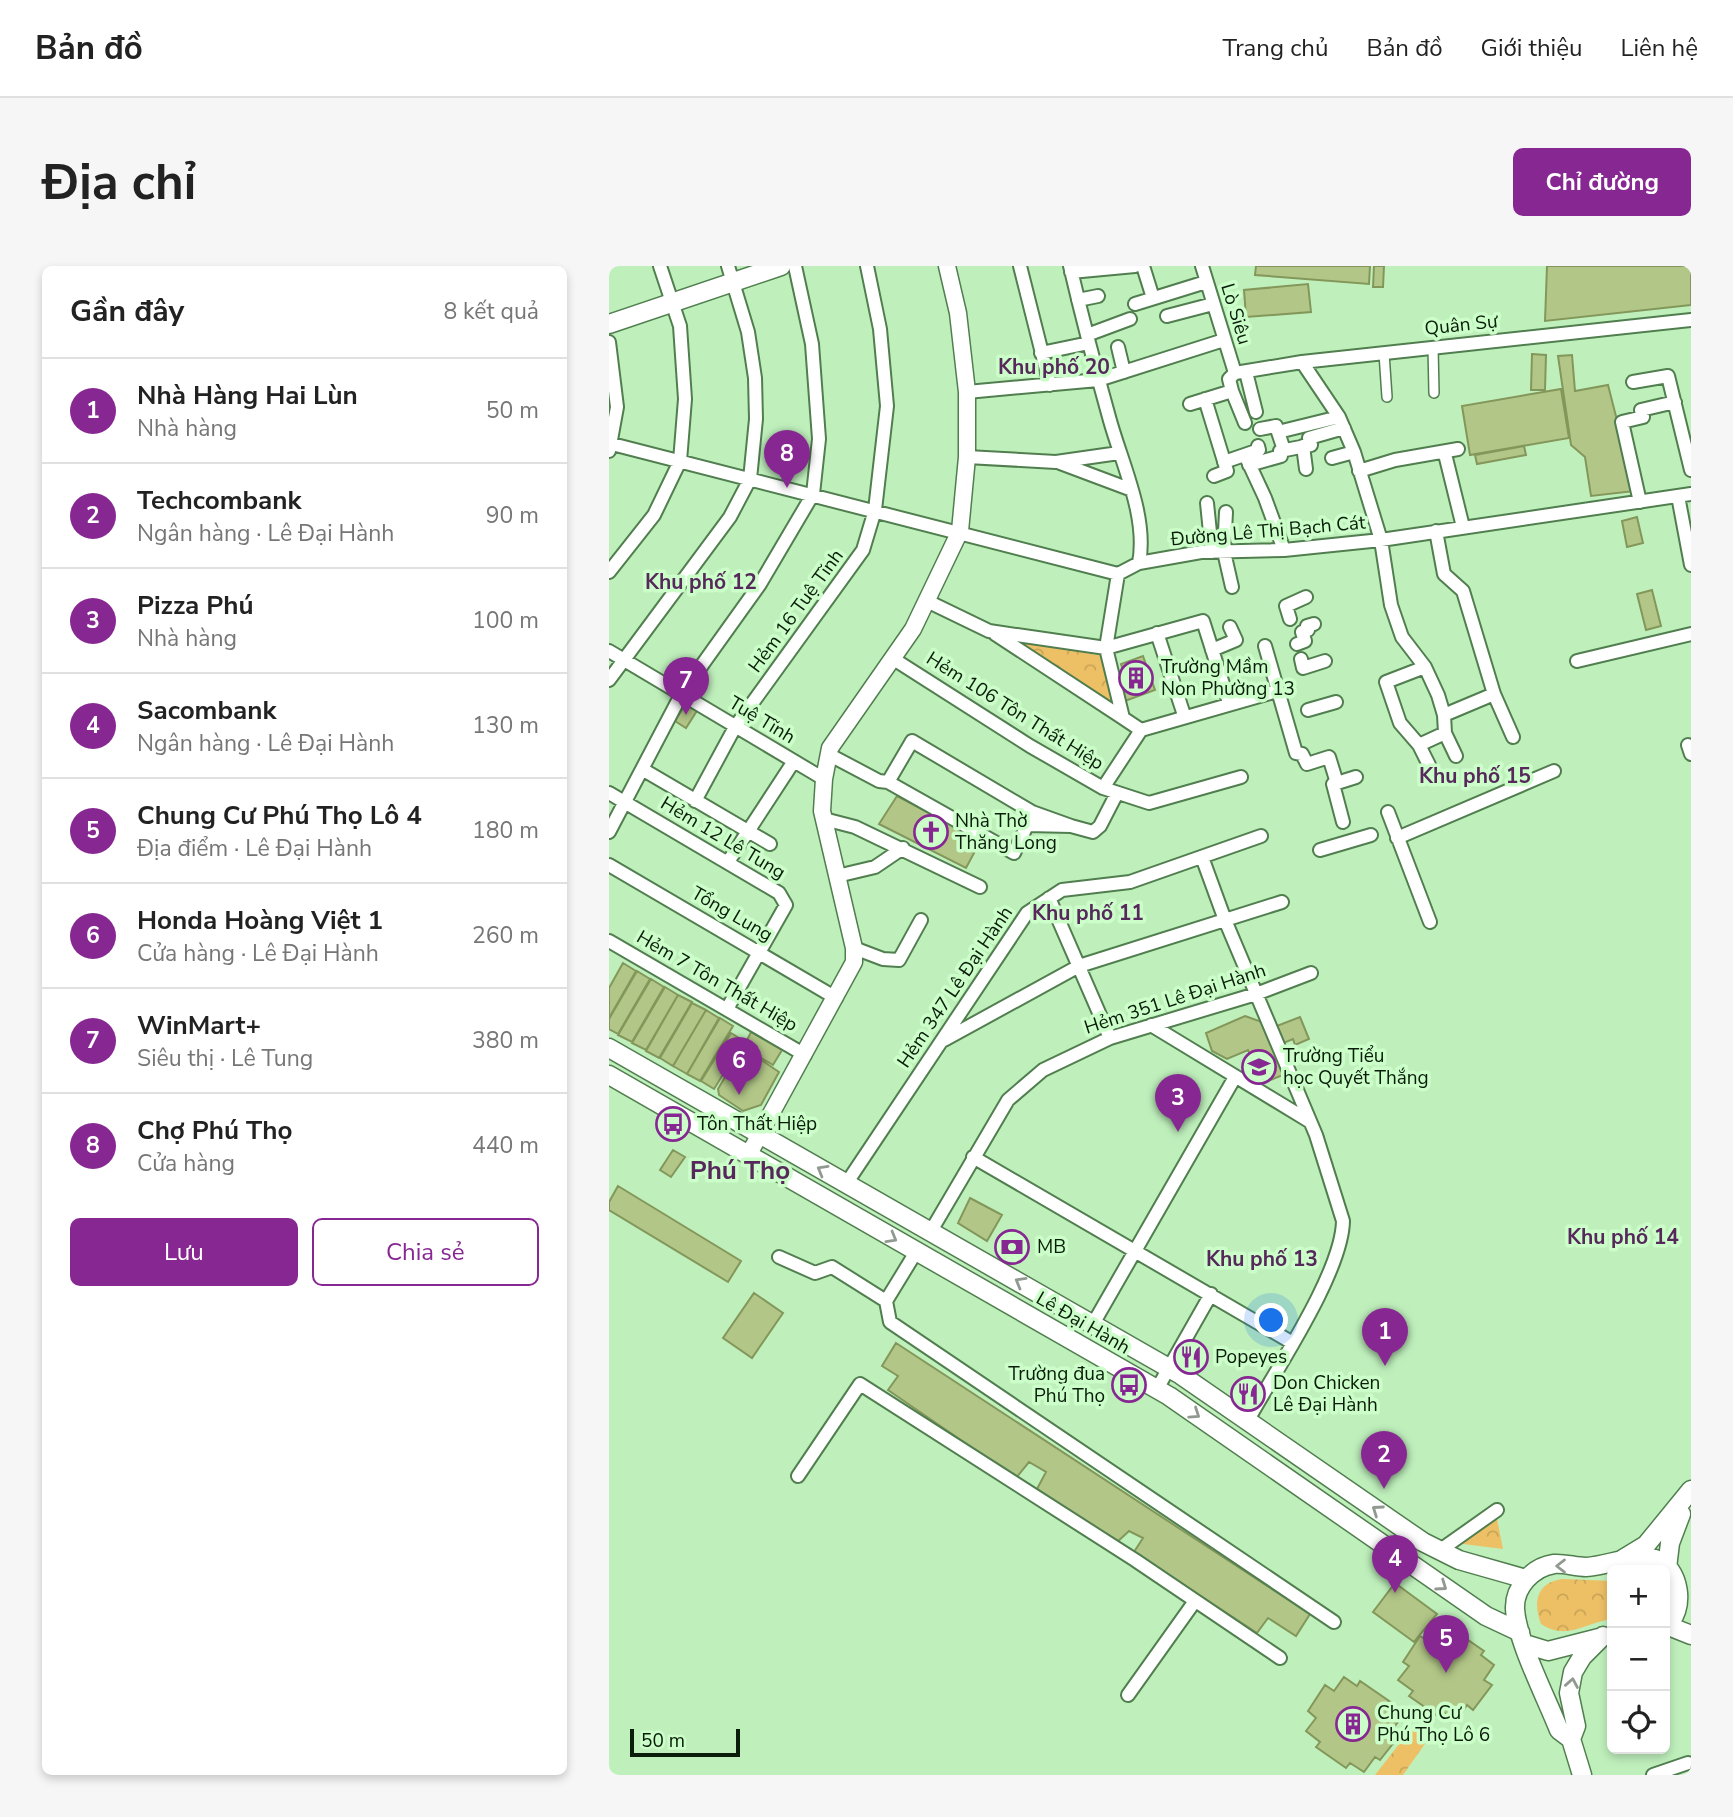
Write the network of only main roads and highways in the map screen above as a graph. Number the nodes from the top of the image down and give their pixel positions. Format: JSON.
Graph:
{"nodes":[{"id":1,"x":781,"y":266,"type":"edge"},
{"id":2,"x":731,"y":274,"type":"edge"},
{"id":3,"x":609,"y":324,"type":"edge"},
{"id":4,"x":609,"y":1048,"type":"edge"},
{"id":5,"x":609,"y":1075,"type":"edge"},
{"id":6,"x":931,"y":1231,"type":"junction"},
{"id":7,"x":916,"y":1252,"type":"junction"},
{"id":8,"x":1690,"y":1491,"type":"edge"},
{"id":9,"x":1623,"y":1559,"type":"junction"},
{"id":10,"x":1664,"y":1565,"type":"edge"},
{"id":11,"x":1667,"y":1565,"type":"edge"},
{"id":12,"x":1670,"y":1572,"type":"edge"},
{"id":13,"x":1526,"y":1579,"type":"junction"},
{"id":14,"x":1684,"y":1594,"type":"edge"},
{"id":15,"x":1670,"y":1619,"type":"edge"},
{"id":16,"x":1670,"y":1627,"type":"edge"},
{"id":17,"x":1607,"y":1635,"type":"edge"},
{"id":18,"x":1607,"y":1636,"type":"edge"},
{"id":19,"x":1691,"y":1636,"type":"edge"},
{"id":20,"x":1523,"y":1638,"type":"junction"},
{"id":21,"x":1571,"y":1739,"type":"junction"},
{"id":22,"x":1577,"y":1773,"type":"edge"}],
"edges":[{"from":1,"to":2,"type":"main road"},
{"from":2,"to":3,"type":"main road"},
{"from":6,"to":4,"type":"main road","name":"Lê Đại Hành","one_way":true},
{"from":5,"to":7,"type":"main road","name":"Lê Đại Hành","one_way":true},
{"from":6,"to":7,"type":"main road"},
{"from":13,"to":6,"type":"main road","name":"Lê Đại Hành","one_way":true},
{"from":7,"to":20,"type":"main road","name":"Lê Đại Hành","one_way":true},
{"from":8,"to":9,"type":"main road"},
{"from":8,"to":11,"type":"main road"},
{"from":9,"to":10,"type":"main road"},
{"from":9,"to":13,"type":"main road","one_way":true},
{"from":12,"to":14,"type":"main road"},
{"from":13,"to":20,"type":"main road"},
{"from":14,"to":15,"type":"main road"},
{"from":16,"to":19,"type":"main road"},
{"from":17,"to":20,"type":"main road","name":"Lê Đại Hành"},
{"from":21,"to":18,"type":"main road","one_way":true},
{"from":20,"to":21,"type":"main road"},
{"from":21,"to":22,"type":"main road"}]}
